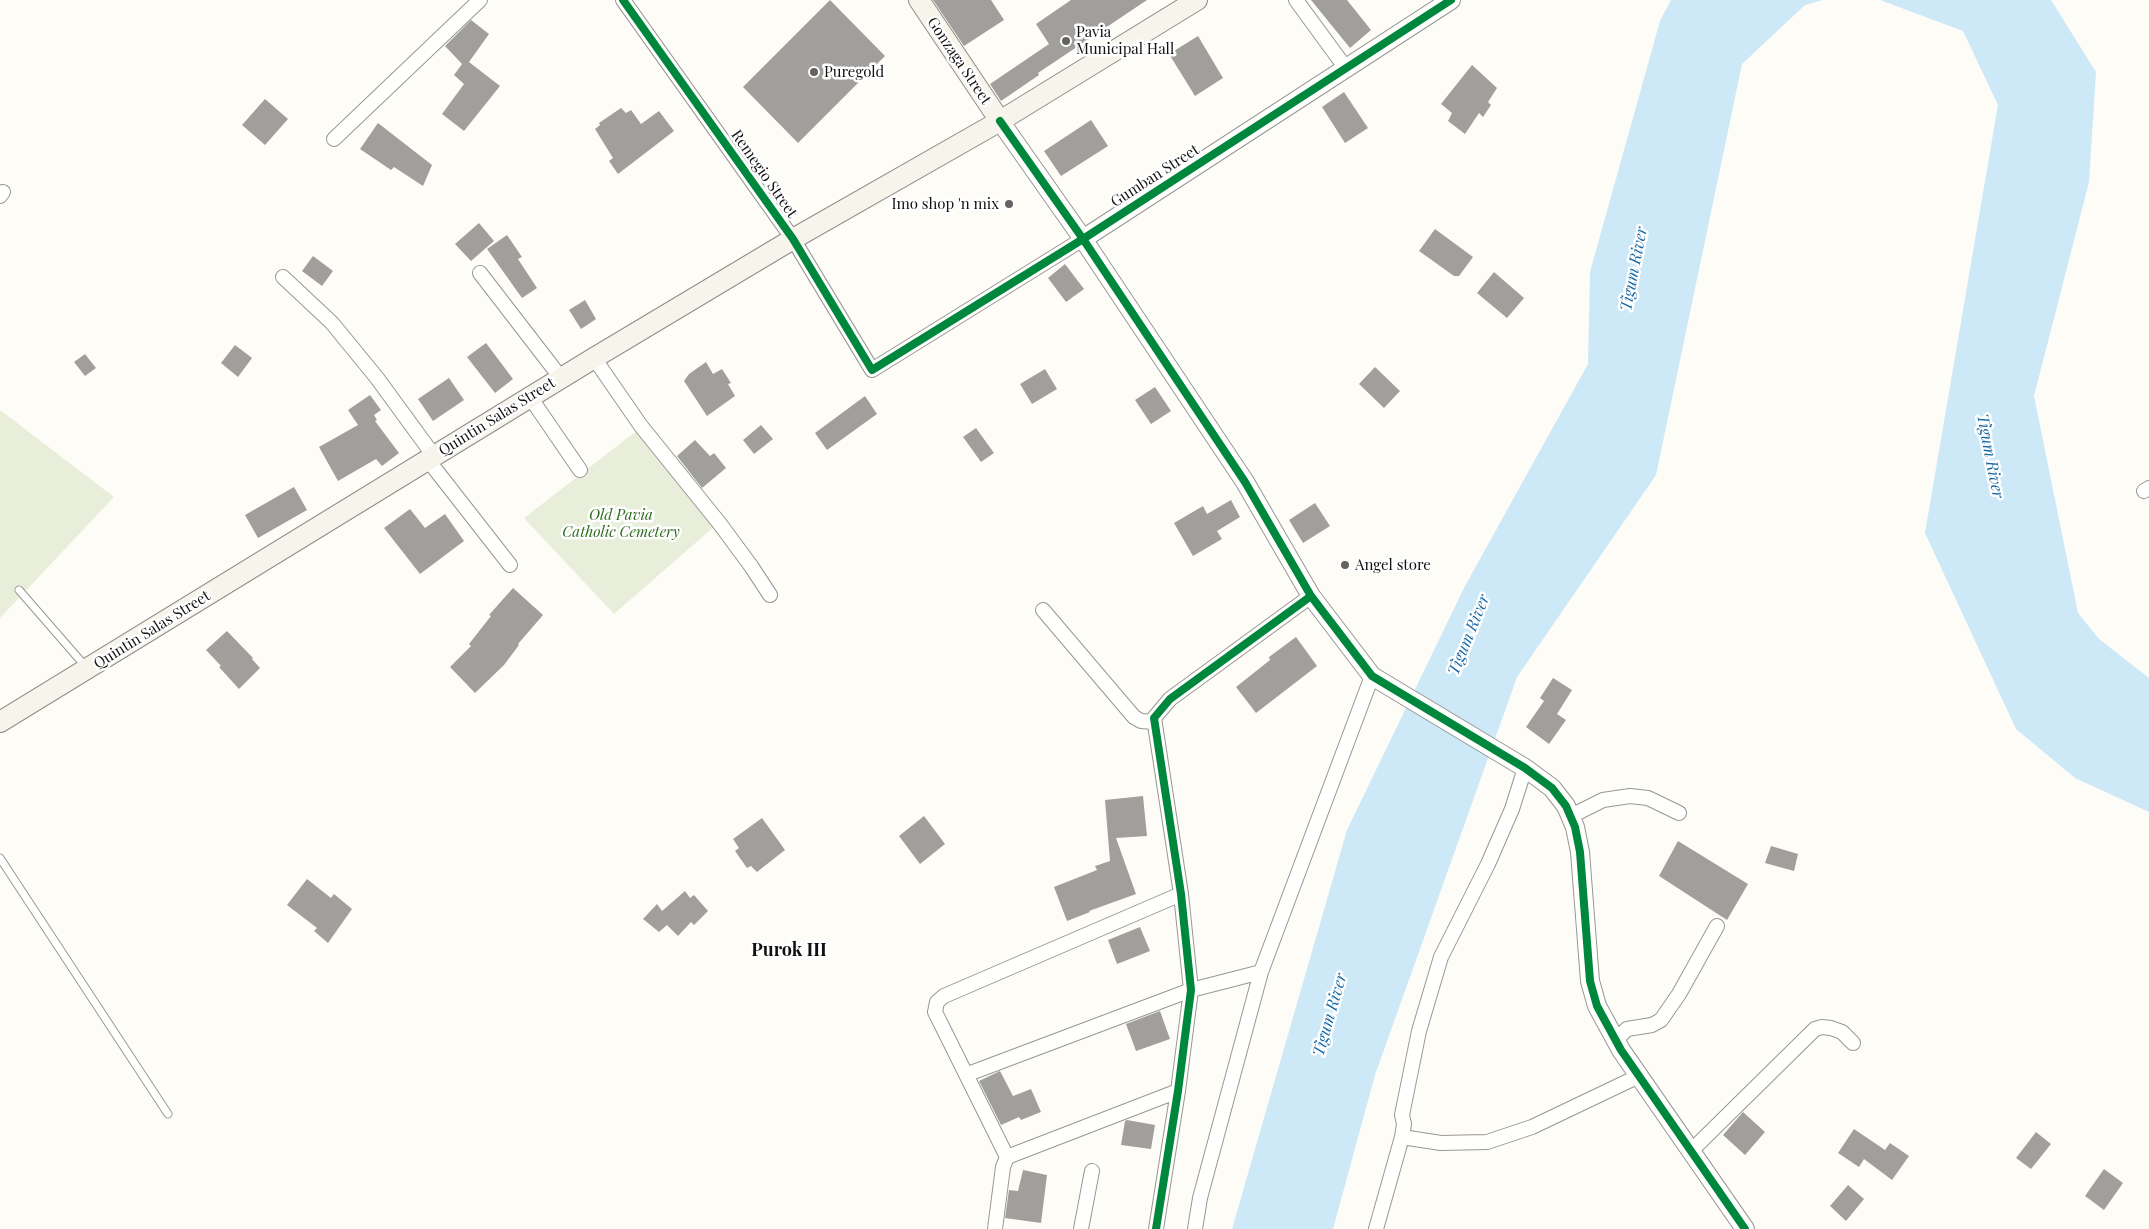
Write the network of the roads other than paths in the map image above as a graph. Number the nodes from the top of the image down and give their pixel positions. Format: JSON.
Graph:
{"nodes":[{"id":1,"x":480,"y":0,"type":"edge"},
{"id":2,"x":623,"y":0,"type":"edge"},
{"id":3,"x":919,"y":0,"type":"edge"},
{"id":4,"x":1197,"y":0,"type":"edge"},
{"id":5,"x":1296,"y":0,"type":"edge"},
{"id":6,"x":1451,"y":0,"type":"edge"},
{"id":7,"x":1345,"y":67,"type":"junction"},
{"id":8,"x":1000,"y":121,"type":"junction"},
{"id":9,"x":334,"y":139,"type":"dead end"},
{"id":10,"x":793,"y":240,"type":"junction"},
{"id":11,"x":1083,"y":240,"type":"junction"},
{"id":12,"x":480,"y":273,"type":"dead end"},
{"id":13,"x":283,"y":277,"type":"dead end"},
{"id":14,"x":594,"y":358,"type":"junction"},
{"id":15,"x":872,"y":370,"type":"joint"},
{"id":16,"x":561,"y":378,"type":"junction"},
{"id":17,"x":530,"y":397,"type":"junction"},
{"id":18,"x":431,"y":458,"type":"junction"},
{"id":19,"x":580,"y":470,"type":"dead end"},
{"id":20,"x":510,"y":565,"type":"dead end"},
{"id":21,"x":19,"y":590,"type":"dead end"},
{"id":22,"x":770,"y":595,"type":"dead end"},
{"id":23,"x":1311,"y":596,"type":"junction"},
{"id":24,"x":1043,"y":610,"type":"dead end"},
{"id":25,"x":88,"y":670,"type":"junction"},
{"id":26,"x":1377,"y":680,"type":"junction"},
{"id":27,"x":0,"y":722,"type":"edge"},
{"id":28,"x":1154,"y":722,"type":"junction"},
{"id":29,"x":1519,"y":764,"type":"junction"},
{"id":30,"x":1679,"y":813,"type":"dead end"},
{"id":31,"x":1571,"y":816,"type":"junction"},
{"id":32,"x":0,"y":858,"type":"edge"},
{"id":33,"x":1181,"y":894,"type":"junction"},
{"id":34,"x":1717,"y":926,"type":"dead end"},
{"id":35,"x":1261,"y":972,"type":"junction"},
{"id":36,"x":1191,"y":990,"type":"junction"},
{"id":37,"x":1616,"y":1040,"type":"junction"},
{"id":38,"x":1853,"y":1043,"type":"dead end"},
{"id":39,"x":968,"y":1074,"type":"junction"},
{"id":40,"x":1639,"y":1076,"type":"junction"},
{"id":41,"x":1178,"y":1091,"type":"junction"},
{"id":42,"x":168,"y":1114,"type":"dead end"},
{"id":43,"x":1402,"y":1137,"type":"junction"},
{"id":44,"x":1691,"y":1151,"type":"junction"},
{"id":45,"x":1007,"y":1156,"type":"junction"},
{"id":46,"x":1092,"y":1171,"type":"dead end"},
{"id":47,"x":995,"y":1229,"type":"edge"},
{"id":48,"x":1080,"y":1229,"type":"edge"},
{"id":49,"x":1156,"y":1229,"type":"edge"},
{"id":50,"x":1195,"y":1229,"type":"edge"},
{"id":51,"x":1376,"y":1229,"type":"edge"},
{"id":52,"x":1745,"y":1229,"type":"edge"}],
"edges":[{"from":1,"to":9,"type":"street"},
{"from":2,"to":10,"type":"street","name":"Remegio Street"},
{"from":3,"to":8,"type":"main road","name":"Gonzaga Street"},
{"from":4,"to":8,"type":"main road","name":"Quintin Salas Street"},
{"from":5,"to":7,"type":"street"},
{"from":6,"to":7,"type":"street","name":"Gumban Street"},
{"from":7,"to":11,"type":"street","name":"Gumban Street"},
{"from":8,"to":10,"type":"main road","name":"Quintin Salas Street"},
{"from":8,"to":11,"type":"street"},
{"from":10,"to":14,"type":"main road","name":"Quintin Salas Street"},
{"from":10,"to":15,"type":"street","name":"Remegio Street"},
{"from":11,"to":15,"type":"street","name":"Gumban Street"},
{"from":11,"to":23,"type":"street"},
{"from":12,"to":16,"type":"street"},
{"from":13,"to":18,"type":"street"},
{"from":14,"to":16,"type":"main road","name":"Quintin Salas Street"},
{"from":14,"to":22,"type":"street"},
{"from":16,"to":17,"type":"main road","name":"Quintin Salas Street"},
{"from":17,"to":18,"type":"main road","name":"Quintin Salas Street"},
{"from":17,"to":19,"type":"street"},
{"from":18,"to":20,"type":"street"},
{"from":18,"to":25,"type":"main road","name":"Quintin Salas Street"},
{"from":21,"to":25,"type":"lane"},
{"from":23,"to":26,"type":"street"},
{"from":23,"to":28,"type":"street"},
{"from":24,"to":28,"type":"street"},
{"from":25,"to":27,"type":"main road","name":"Quintin Salas Street"},
{"from":26,"to":29,"type":"street"},
{"from":26,"to":35,"type":"street"},
{"from":28,"to":33,"type":"street"},
{"from":29,"to":31,"type":"street"},
{"from":29,"to":43,"type":"street"},
{"from":30,"to":31,"type":"street"},
{"from":31,"to":37,"type":"street"},
{"from":32,"to":42,"type":"lane"},
{"from":33,"to":36,"type":"street"},
{"from":33,"to":39,"type":"street"},
{"from":34,"to":37,"type":"street"},
{"from":35,"to":36,"type":"street"},
{"from":35,"to":50,"type":"street"},
{"from":36,"to":39,"type":"street"},
{"from":36,"to":41,"type":"street"},
{"from":37,"to":40,"type":"street"},
{"from":38,"to":44,"type":"street"},
{"from":39,"to":45,"type":"street"},
{"from":40,"to":43,"type":"street"},
{"from":40,"to":44,"type":"street"},
{"from":41,"to":45,"type":"street"},
{"from":41,"to":49,"type":"street"},
{"from":43,"to":51,"type":"street"},
{"from":44,"to":52,"type":"street"},
{"from":45,"to":47,"type":"street"},
{"from":46,"to":48,"type":"street"}]}
